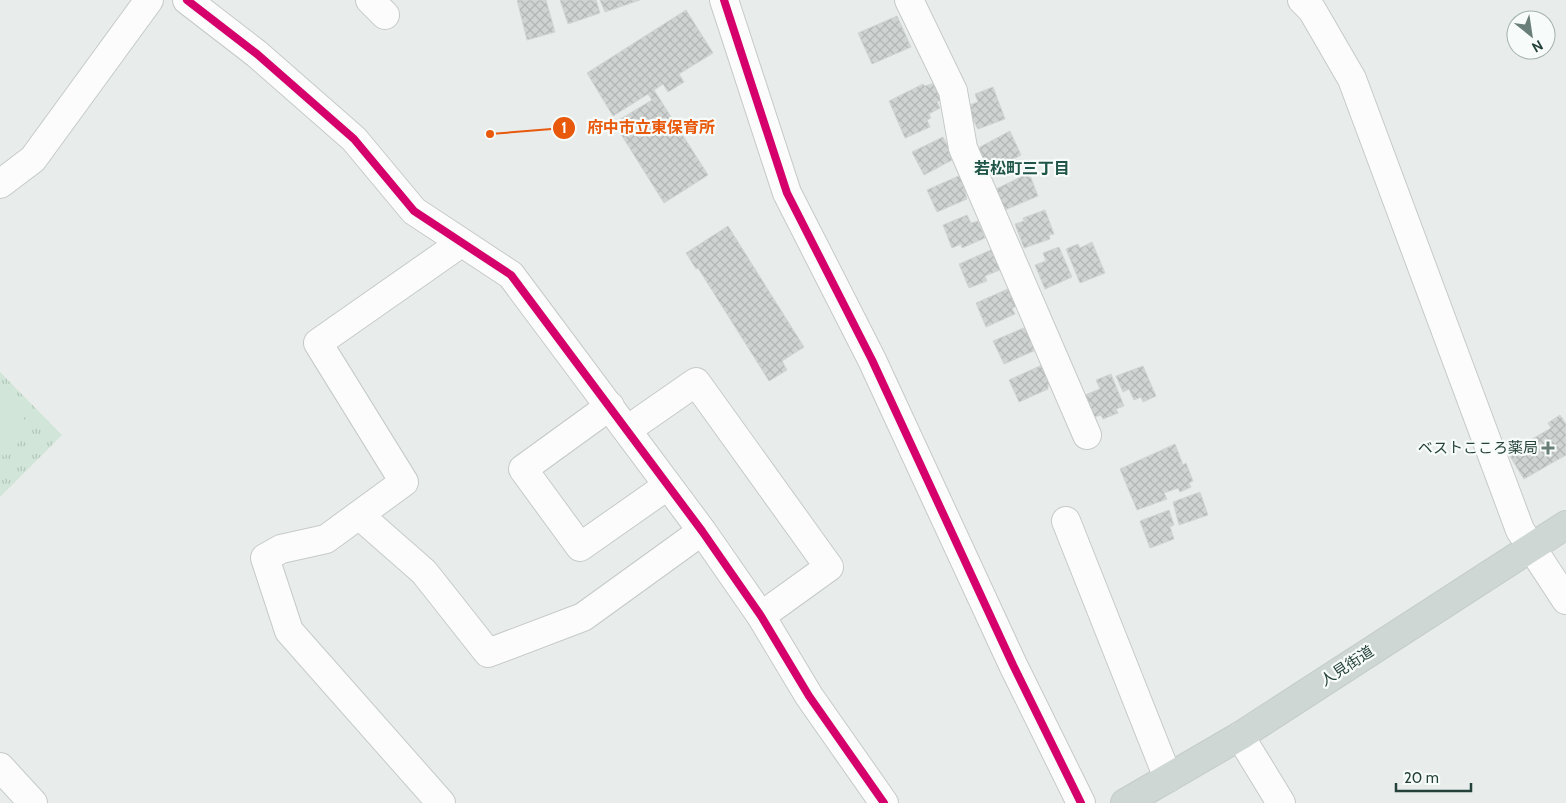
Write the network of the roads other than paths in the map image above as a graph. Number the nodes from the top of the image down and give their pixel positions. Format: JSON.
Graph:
{"nodes":[{"id":1,"x":149,"y":0,"type":"edge"},
{"id":2,"x":187,"y":0,"type":"edge"},
{"id":3,"x":724,"y":0,"type":"edge"},
{"id":4,"x":909,"y":0,"type":"edge"},
{"id":5,"x":1308,"y":3,"type":"edge"},
{"id":6,"x":0,"y":184,"type":"edge"},
{"id":7,"x":460,"y":242,"type":"junction"},
{"id":8,"x":610,"y":406,"type":"junction"},
{"id":9,"x":627,"y":430,"type":"junction"},
{"id":10,"x":1087,"y":435,"type":"dead end"},
{"id":11,"x":667,"y":486,"type":"junction"},
{"id":12,"x":359,"y":515,"type":"junction"},
{"id":13,"x":1066,"y":521,"type":"dead end"},
{"id":14,"x":1566,"y":525,"type":"edge"},
{"id":15,"x":702,"y":531,"type":"junction"},
{"id":16,"x":1531,"y":547,"type":"junction"},
{"id":17,"x":1566,"y":600,"type":"edge"},
{"id":18,"x":761,"y":616,"type":"junction"},
{"id":19,"x":1240,"y":736,"type":"junction"},
{"id":20,"x":0,"y":767,"type":"edge"},
{"id":21,"x":1168,"y":778,"type":"junction"},
{"id":22,"x":33,"y":803,"type":"edge"},
{"id":23,"x":441,"y":803,"type":"edge"},
{"id":24,"x":884,"y":803,"type":"edge"},
{"id":25,"x":1081,"y":803,"type":"edge"},
{"id":26,"x":1125,"y":803,"type":"edge"},
{"id":27,"x":1280,"y":803,"type":"edge"}],
"edges":[{"from":1,"to":6,"type":"street"},
{"from":2,"to":7,"type":"street"},
{"from":3,"to":25,"type":"street"},
{"from":4,"to":10,"type":"street"},
{"from":5,"to":16,"type":"street"},
{"from":7,"to":8,"type":"street"},
{"from":7,"to":12,"type":"street"},
{"from":8,"to":9,"type":"street"},
{"from":8,"to":11,"type":"street"},
{"from":9,"to":11,"type":"street"},
{"from":9,"to":18,"type":"street"},
{"from":11,"to":15,"type":"street"},
{"from":12,"to":15,"type":"street"},
{"from":12,"to":23,"type":"street"},
{"from":13,"to":21,"type":"street"},
{"from":14,"to":16,"type":"main road","name":"人見街道"},
{"from":15,"to":18,"type":"street"},
{"from":16,"to":17,"type":"street"},
{"from":16,"to":19,"type":"main road","name":"人見街道"},
{"from":18,"to":24,"type":"street"},
{"from":19,"to":21,"type":"main road","name":"人見街道"},
{"from":19,"to":27,"type":"street"},
{"from":20,"to":22,"type":"street"},
{"from":21,"to":26,"type":"main road","name":"人見街道"}]}
